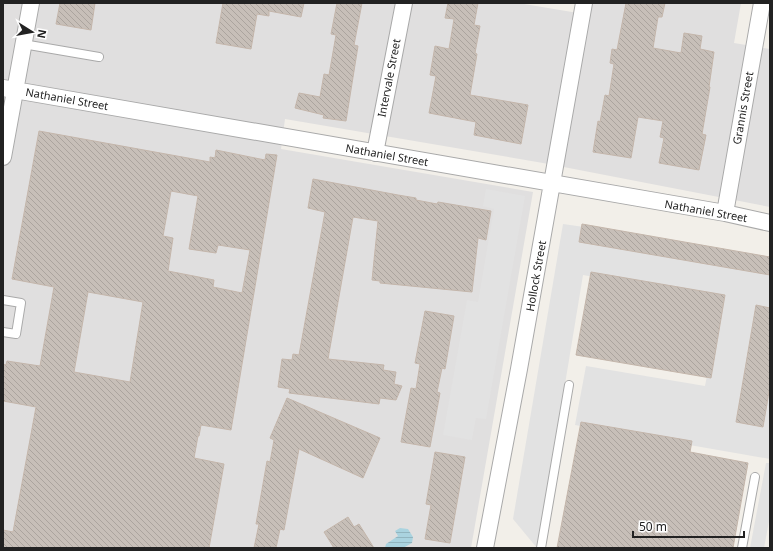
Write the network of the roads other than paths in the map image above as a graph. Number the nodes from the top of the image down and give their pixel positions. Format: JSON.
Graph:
{"nodes":[{"id":1,"x":31,"y":3,"type":"edge"},
{"id":2,"x":404,"y":3,"type":"edge"},
{"id":3,"x":584,"y":3,"type":"edge"},
{"id":4,"x":762,"y":3,"type":"edge"},
{"id":5,"x":23,"y":44,"type":"junction"},
{"id":6,"x":99,"y":57,"type":"dead end"},
{"id":7,"x":9,"y":89,"type":"edge"},
{"id":8,"x":375,"y":153,"type":"junction"},
{"id":9,"x":3,"y":157,"type":"edge"},
{"id":10,"x":552,"y":184,"type":"junction"},
{"id":11,"x":725,"y":214,"type":"junction"},
{"id":12,"x":770,"y":223,"type":"edge"},
{"id":13,"x":3,"y":300,"type":"edge"},
{"id":14,"x":3,"y":332,"type":"edge"},
{"id":15,"x":569,"y":385,"type":"dead end"},
{"id":16,"x":755,"y":477,"type":"dead end"},
{"id":17,"x":485,"y":548,"type":"edge"},
{"id":18,"x":540,"y":548,"type":"edge"},
{"id":19,"x":742,"y":548,"type":"edge"}],
"edges":[{"from":1,"to":5,"type":"street"},
{"from":2,"to":8,"type":"street","name":"Intervale Street"},
{"from":3,"to":10,"type":"street","name":"Hollock Street"},
{"from":4,"to":11,"type":"street","name":"Grannis Street"},
{"from":5,"to":6,"type":"lane"},
{"from":5,"to":7,"type":"street"},
{"from":7,"to":8,"type":"street","name":"Nathaniel Street"},
{"from":7,"to":9,"type":"street"},
{"from":8,"to":10,"type":"street","name":"Nathaniel Street"},
{"from":10,"to":11,"type":"street","name":"Nathaniel Street"},
{"from":10,"to":17,"type":"street","name":"Hollock Street"},
{"from":11,"to":12,"type":"street","name":"Nathaniel Street"},
{"from":13,"to":14,"type":"lane"},
{"from":15,"to":18,"type":"lane"},
{"from":16,"to":19,"type":"lane"}]}
